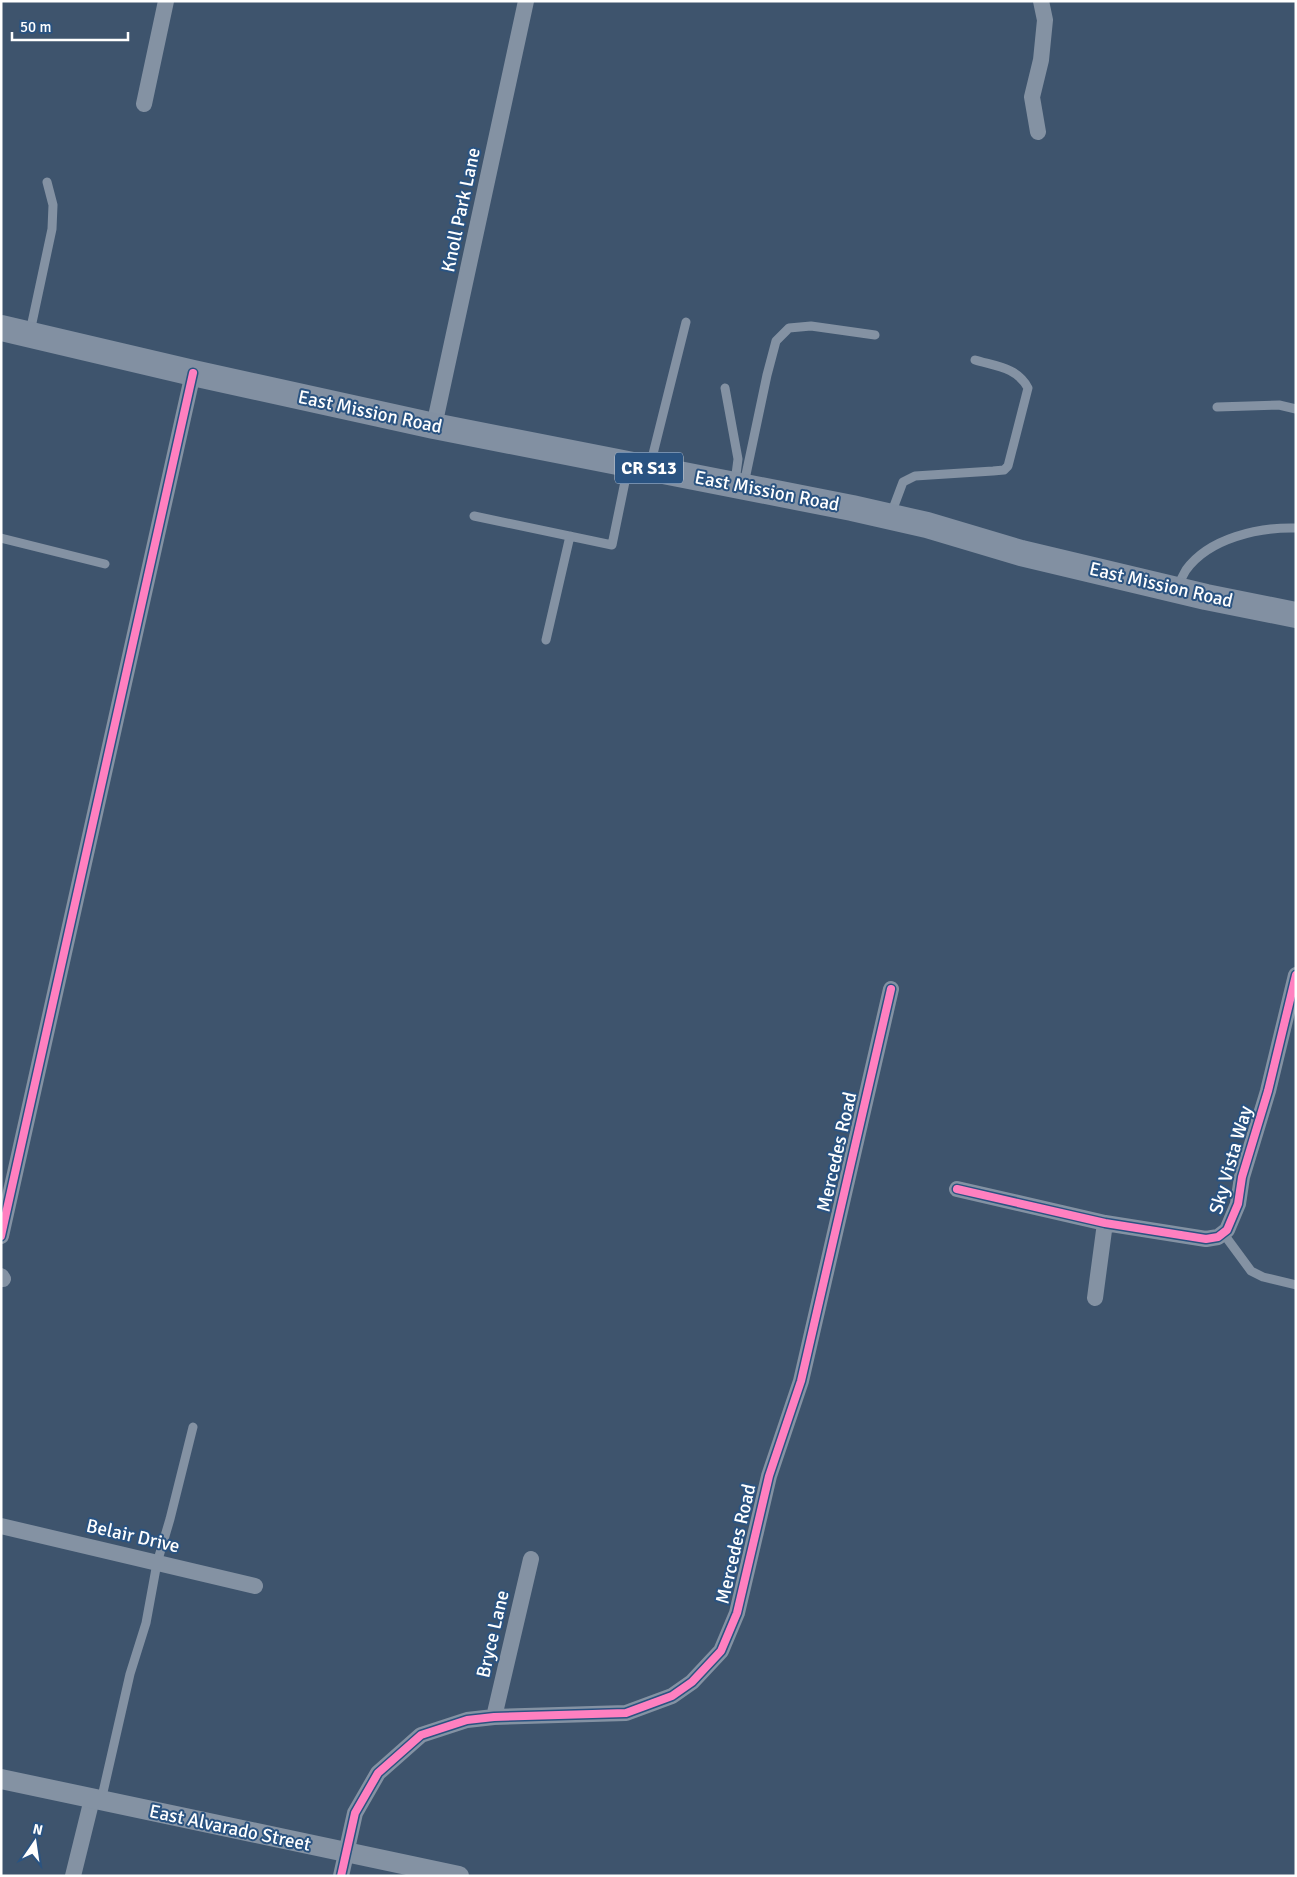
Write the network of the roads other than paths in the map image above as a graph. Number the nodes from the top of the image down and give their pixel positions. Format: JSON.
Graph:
{"nodes":[{"id":1,"x":166,"y":1,"type":"edge"},
{"id":2,"x":526,"y":1,"type":"edge"},
{"id":3,"x":1041,"y":1,"type":"edge"},
{"id":4,"x":144,"y":104,"type":"dead end"},
{"id":5,"x":1038,"y":132,"type":"dead end"},
{"id":6,"x":47,"y":182,"type":"dead end"},
{"id":7,"x":686,"y":322,"type":"dead end"},
{"id":8,"x":1,"y":328,"type":"edge"},
{"id":9,"x":30,"y":335,"type":"junction"},
{"id":10,"x":875,"y":335,"type":"dead end"},
{"id":11,"x":974,"y":360,"type":"dead end"},
{"id":12,"x":193,"y":374,"type":"junction"},
{"id":13,"x":725,"y":388,"type":"dead end"},
{"id":14,"x":1217,"y":407,"type":"dead end"},
{"id":15,"x":1296,"y":408,"type":"edge"},
{"id":16,"x":434,"y":426,"type":"junction"},
{"id":17,"x":639,"y":466,"type":"junction"},
{"id":18,"x":740,"y":486,"type":"junction"},
{"id":19,"x":474,"y":516,"type":"dead end"},
{"id":20,"x":890,"y":517,"type":"junction"},
{"id":21,"x":1296,"y":528,"type":"edge"},
{"id":22,"x":570,"y":536,"type":"junction"},
{"id":23,"x":1,"y":538,"type":"edge"},
{"id":24,"x":105,"y":564,"type":"dead end"},
{"id":25,"x":1176,"y":590,"type":"junction"},
{"id":26,"x":1296,"y":615,"type":"edge"},
{"id":27,"x":546,"y":640,"type":"dead end"},
{"id":28,"x":1296,"y":975,"type":"edge"},
{"id":29,"x":891,"y":990,"type":"dead end"},
{"id":30,"x":1293,"y":1001,"type":"edge"},
{"id":31,"x":957,"y":1189,"type":"dead end"},
{"id":32,"x":1105,"y":1223,"type":"junction"},
{"id":33,"x":1223,"y":1234,"type":"junction"},
{"id":34,"x":1,"y":1236,"type":"edge"},
{"id":35,"x":1296,"y":1284,"type":"edge"},
{"id":36,"x":1095,"y":1298,"type":"dead end"},
{"id":37,"x":193,"y":1427,"type":"dead end"},
{"id":38,"x":1,"y":1526,"type":"edge"},
{"id":39,"x":531,"y":1560,"type":"dead end"},
{"id":40,"x":157,"y":1563,"type":"junction"},
{"id":41,"x":255,"y":1586,"type":"dead end"},
{"id":42,"x":494,"y":1717,"type":"junction"},
{"id":43,"x":1,"y":1779,"type":"edge"},
{"id":44,"x":96,"y":1800,"type":"junction"},
{"id":45,"x":346,"y":1852,"type":"junction"},
{"id":46,"x":73,"y":1876,"type":"edge"},
{"id":47,"x":340,"y":1876,"type":"edge"},
{"id":48,"x":459,"y":1876,"type":"edge"}],
"edges":[{"from":1,"to":4,"type":"street"},
{"from":2,"to":16,"type":"street","name":"Knoll Park Lane"},
{"from":3,"to":5,"type":"street"},
{"from":6,"to":9,"type":"lane"},
{"from":7,"to":17,"type":"lane"},
{"from":8,"to":9,"type":"main road","name":"East Mission Road","number":"CR S13"},
{"from":9,"to":12,"type":"main road","name":"East Mission Road","number":"CR S13"},
{"from":10,"to":18,"type":"lane"},
{"from":11,"to":20,"type":"lane"},
{"from":12,"to":16,"type":"main road","name":"East Mission Road","number":"CR S13"},
{"from":12,"to":34,"type":"street"},
{"from":13,"to":18,"type":"lane"},
{"from":14,"to":15,"type":"lane"},
{"from":16,"to":17,"type":"main road","name":"East Mission Road","number":"CR S13"},
{"from":17,"to":18,"type":"main road","name":"East Mission Road","number":"CR S13"},
{"from":17,"to":22,"type":"lane"},
{"from":18,"to":20,"type":"main road","name":"East Mission Road","number":"CR S13"},
{"from":19,"to":22,"type":"lane"},
{"from":20,"to":25,"type":"main road","name":"East Mission Road","number":"CR S13"},
{"from":21,"to":25,"type":"lane"},
{"from":22,"to":27,"type":"lane"},
{"from":23,"to":24,"type":"lane"},
{"from":25,"to":26,"type":"main road","name":"East Mission Road","number":"CR S13"},
{"from":28,"to":30,"type":"street","name":"Sky Vista Way"},
{"from":29,"to":42,"type":"street","name":"Mercedes Road"},
{"from":30,"to":33,"type":"street","name":"Sky Vista Way"},
{"from":31,"to":32,"type":"street","name":"Sky Vista Way"},
{"from":32,"to":33,"type":"street","name":"Sky Vista Way"},
{"from":32,"to":36,"type":"street"},
{"from":33,"to":35,"type":"lane"},
{"from":37,"to":40,"type":"lane"},
{"from":38,"to":40,"type":"street","name":"Belair Drive"},
{"from":39,"to":42,"type":"street","name":"Bryce Lane"},
{"from":40,"to":41,"type":"street","name":"Belair Drive"},
{"from":40,"to":44,"type":"lane"},
{"from":42,"to":45,"type":"street","name":"Mercedes Road"},
{"from":43,"to":44,"type":"street","name":"East Alvarado Street"},
{"from":44,"to":45,"type":"street","name":"East Alvarado Street"},
{"from":44,"to":46,"type":"street"},
{"from":45,"to":47,"type":"street","name":"Mercedes Road"},
{"from":45,"to":48,"type":"street","name":"East Alvarado Street"}]}
